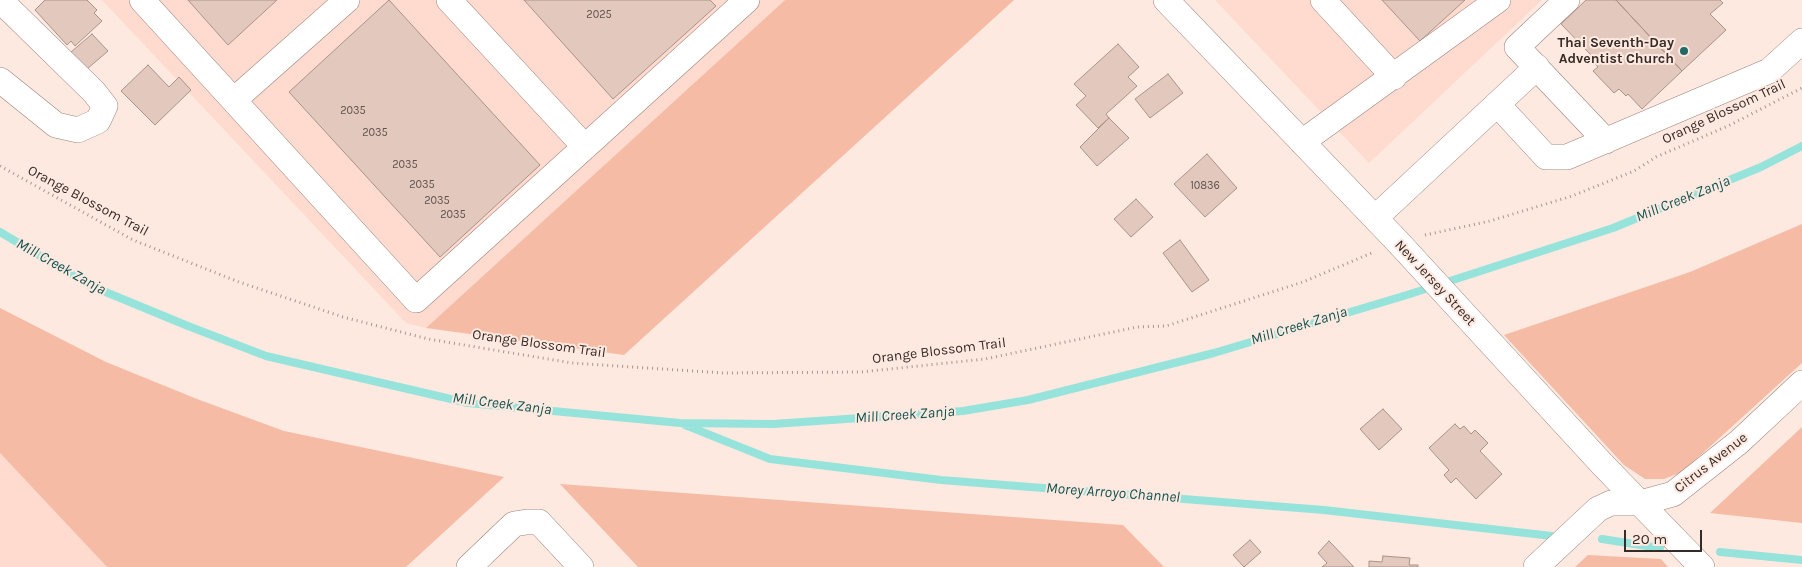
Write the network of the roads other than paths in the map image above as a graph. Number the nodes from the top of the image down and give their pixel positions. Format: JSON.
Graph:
{"nodes":[{"id":1,"x":0,"y":0,"type":"edge"},
{"id":2,"x":142,"y":0,"type":"edge"},
{"id":3,"x":347,"y":0,"type":"edge"},
{"id":4,"x":449,"y":0,"type":"edge"},
{"id":5,"x":747,"y":0,"type":"edge"},
{"id":6,"x":1166,"y":0,"type":"edge"},
{"id":7,"x":1323,"y":0,"type":"edge"},
{"id":8,"x":1498,"y":0,"type":"edge"},
{"id":9,"x":1567,"y":0,"type":"edge"},
{"id":10,"x":1802,"y":41,"type":"edge"},
{"id":11,"x":1537,"y":67,"type":"junction"},
{"id":12,"x":1394,"y":77,"type":"junction"},
{"id":13,"x":0,"y":80,"type":"edge"},
{"id":14,"x":234,"y":100,"type":"junction"},
{"id":15,"x":1497,"y":104,"type":"junction"},
{"id":16,"x":1606,"y":141,"type":"junction"},
{"id":17,"x":1302,"y":142,"type":"junction"},
{"id":18,"x":585,"y":147,"type":"junction"},
{"id":19,"x":1374,"y":218,"type":"junction"},
{"id":20,"x":1802,"y":384,"type":"edge"},
{"id":21,"x":1640,"y":502,"type":"junction"},
{"id":22,"x":469,"y":567,"type":"edge"},
{"id":23,"x":581,"y":567,"type":"edge"},
{"id":24,"x":1536,"y":567,"type":"edge"},
{"id":25,"x":1702,"y":567,"type":"edge"}],
"edges":[{"from":1,"to":13,"type":"street"},
{"from":2,"to":14,"type":"street"},
{"from":3,"to":14,"type":"street"},
{"from":4,"to":18,"type":"street"},
{"from":5,"to":18,"type":"street"},
{"from":6,"to":17,"type":"street","name":"New Jersey Street"},
{"from":7,"to":12,"type":"street"},
{"from":8,"to":12,"type":"street"},
{"from":9,"to":11,"type":"street"},
{"from":10,"to":16,"type":"street"},
{"from":11,"to":15,"type":"street"},
{"from":11,"to":16,"type":"street"},
{"from":12,"to":17,"type":"street"},
{"from":14,"to":18,"type":"street"},
{"from":15,"to":16,"type":"street"},
{"from":15,"to":19,"type":"street"},
{"from":17,"to":19,"type":"street","name":"New Jersey Street"},
{"from":19,"to":21,"type":"street","name":"New Jersey Street"},
{"from":20,"to":21,"type":"street","name":"Citrus Avenue"},
{"from":21,"to":24,"type":"street","name":"Citrus Avenue"},
{"from":21,"to":25,"type":"street","name":"New Jersey Street"},
{"from":22,"to":23,"type":"street"}]}
